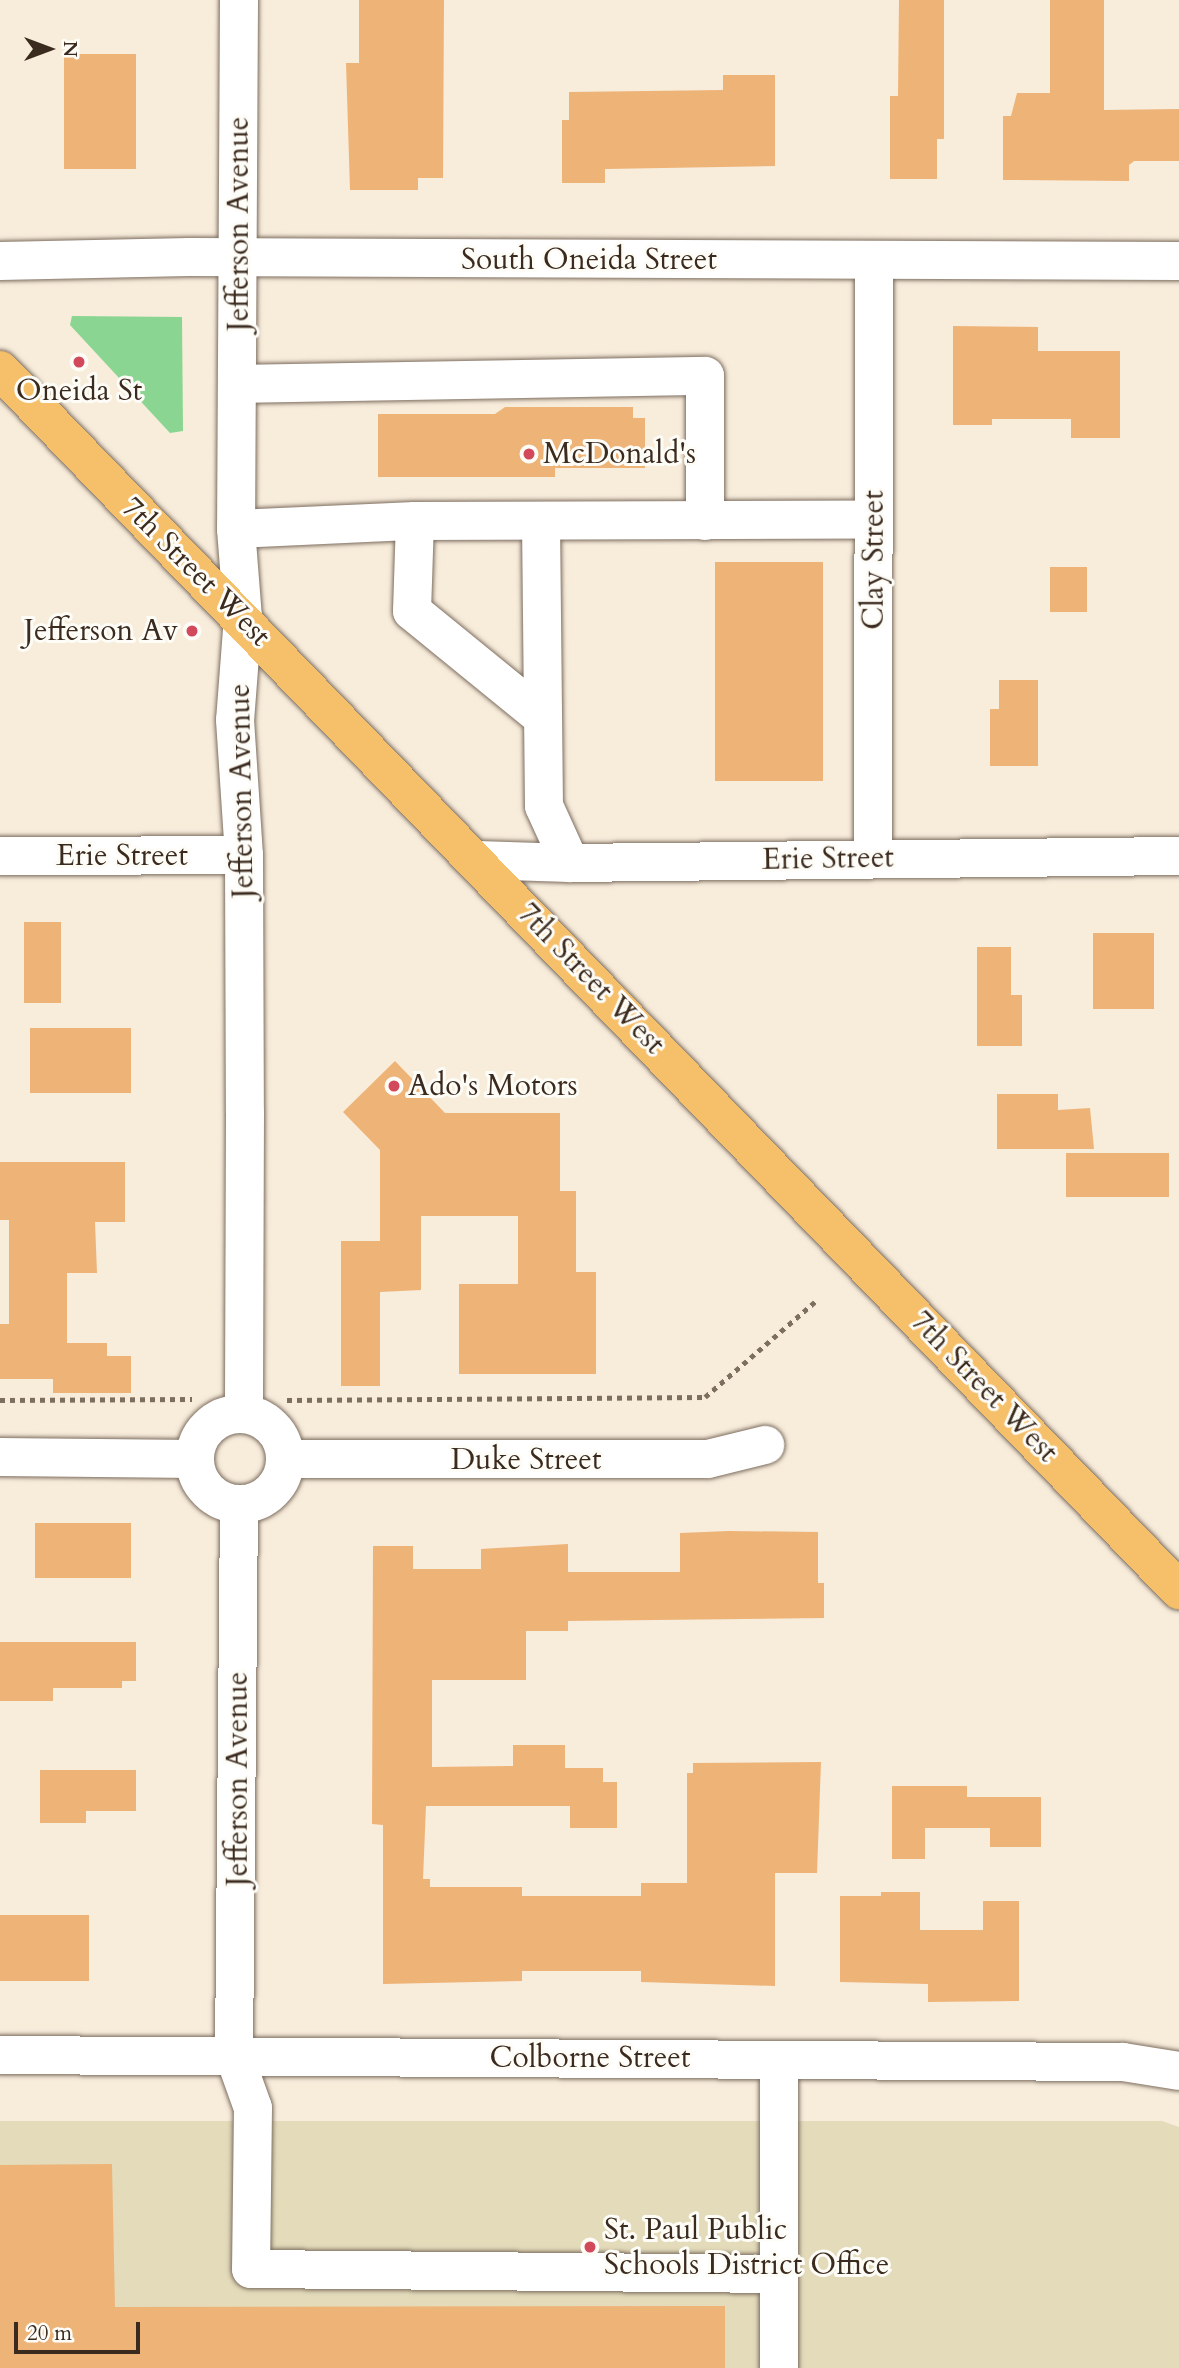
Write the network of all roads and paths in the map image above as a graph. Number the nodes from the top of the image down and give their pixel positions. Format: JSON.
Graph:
{"nodes":[{"id":1,"x":239,"y":0,"type":"edge"},
{"id":2,"x":239,"y":260,"type":"junction"},
{"id":3,"x":0,"y":261,"type":"edge"},
{"id":4,"x":1179,"y":261,"type":"edge"},
{"id":5,"x":874,"y":262,"type":"junction"},
{"id":6,"x":0,"y":370,"type":"edge"},
{"id":7,"x":239,"y":384,"type":"junction"},
{"id":8,"x":874,"y":519,"type":"junction"},
{"id":9,"x":415,"y":521,"type":"junction"},
{"id":10,"x":541,"y":521,"type":"junction"},
{"id":11,"x":705,"y":521,"type":"junction"},
{"id":12,"x":236,"y":529,"type":"junction"},
{"id":13,"x":243,"y":617,"type":"junction"},
{"id":14,"x":543,"y":718,"type":"junction"},
{"id":15,"x":244,"y":855,"type":"junction"},
{"id":16,"x":0,"y":856,"type":"edge"},
{"id":17,"x":1179,"y":856,"type":"edge"},
{"id":18,"x":873,"y":858,"type":"junction"},
{"id":19,"x":477,"y":860,"type":"junction"},
{"id":20,"x":570,"y":863,"type":"junction"},
{"id":21,"x":816,"y":1301,"type":"dead end"},
{"id":22,"x":192,"y":1399,"type":"dead end"},
{"id":23,"x":0,"y":1400,"type":"edge"},
{"id":24,"x":287,"y":1400,"type":"dead end"},
{"id":25,"x":240,"y":1413,"type":"junction"},
{"id":26,"x":765,"y":1445,"type":"dead end"},
{"id":27,"x":0,"y":1457,"type":"edge"},
{"id":28,"x":195,"y":1459,"type":"junction"},
{"id":29,"x":285,"y":1459,"type":"junction"},
{"id":30,"x":239,"y":1504,"type":"junction"},
{"id":31,"x":1179,"y":1590,"type":"edge"},
{"id":32,"x":0,"y":2055,"type":"edge"},
{"id":33,"x":234,"y":2055,"type":"junction"},
{"id":34,"x":779,"y":2060,"type":"junction"},
{"id":35,"x":1179,"y":2071,"type":"edge"},
{"id":36,"x":779,"y":2274,"type":"junction"},
{"id":37,"x":779,"y":2368,"type":"edge"}],
"edges":[{"from":1,"to":2,"type":"street","name":"Jefferson Avenue"},
{"from":2,"to":3,"type":"street","name":"South Oneida Street"},
{"from":2,"to":5,"type":"street","name":"South Oneida Street"},
{"from":2,"to":7,"type":"street","name":"Jefferson Avenue"},
{"from":4,"to":5,"type":"street","name":"South Oneida Street"},
{"from":5,"to":8,"type":"street","name":"Clay Street"},
{"from":6,"to":13,"type":"main road","name":"7th Street West"},
{"from":7,"to":11,"type":"street"},
{"from":7,"to":12,"type":"street","name":"Jefferson Avenue"},
{"from":8,"to":11,"type":"street"},
{"from":8,"to":18,"type":"street","name":"Clay Street"},
{"from":9,"to":10,"type":"street"},
{"from":9,"to":12,"type":"street"},
{"from":9,"to":14,"type":"street"},
{"from":10,"to":11,"type":"street"},
{"from":10,"to":14,"type":"street"},
{"from":12,"to":13,"type":"street","name":"Jefferson Avenue"},
{"from":13,"to":15,"type":"street","name":"Jefferson Avenue"},
{"from":13,"to":19,"type":"main road","name":"7th Street West"},
{"from":14,"to":20,"type":"street"},
{"from":15,"to":16,"type":"street","name":"Erie Street"},
{"from":15,"to":25,"type":"street","name":"Jefferson Avenue"},
{"from":17,"to":18,"type":"street","name":"Erie Street"},
{"from":18,"to":20,"type":"street","name":"Erie Street"},
{"from":19,"to":20,"type":"street","name":"Erie Street"},
{"from":19,"to":31,"type":"main road","name":"7th Street West"},
{"from":21,"to":24,"type":"path"},
{"from":22,"to":23,"type":"path"},
{"from":25,"to":28,"type":"street"},
{"from":25,"to":29,"type":"street"},
{"from":26,"to":29,"type":"street","name":"Duke Street"},
{"from":27,"to":28,"type":"street"},
{"from":28,"to":30,"type":"street"},
{"from":29,"to":30,"type":"street"},
{"from":30,"to":33,"type":"street","name":"Jefferson Avenue"},
{"from":32,"to":33,"type":"street","name":"Colborne Street"},
{"from":33,"to":34,"type":"street","name":"Colborne Street"},
{"from":33,"to":36,"type":"street"},
{"from":34,"to":35,"type":"street","name":"Colborne Street"},
{"from":34,"to":36,"type":"street"},
{"from":36,"to":37,"type":"street"}]}
